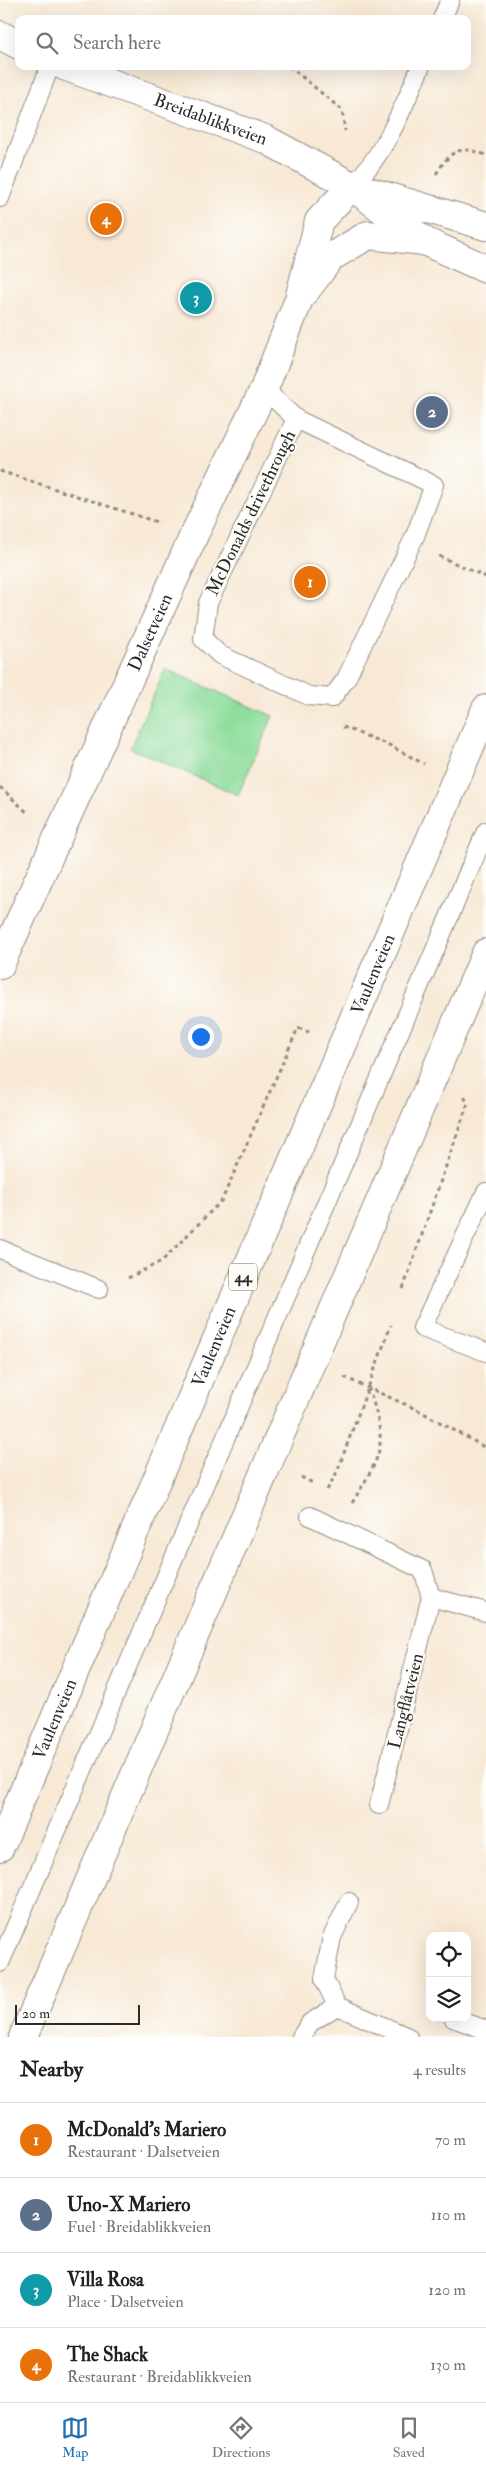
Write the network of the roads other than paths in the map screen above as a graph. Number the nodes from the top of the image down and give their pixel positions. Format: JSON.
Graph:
{"nodes":[{"id":1,"x":450,"y":0,"type":"edge"},
{"id":2,"x":444,"y":15,"type":"edge"},
{"id":3,"x":0,"y":35,"type":"edge"},
{"id":4,"x":15,"y":43,"type":"edge"},
{"id":5,"x":0,"y":51,"type":"edge"},
{"id":6,"x":15,"y":53,"type":"edge"},
{"id":7,"x":48,"y":70,"type":"edge"},
{"id":8,"x":75,"y":70,"type":"edge"},
{"id":9,"x":419,"y":70,"type":"edge"},
{"id":10,"x":352,"y":186,"type":"junction"},
{"id":11,"x":0,"y":198,"type":"edge"},
{"id":12,"x":486,"y":226,"type":"edge"},
{"id":13,"x":424,"y":241,"type":"junction"},
{"id":14,"x":486,"y":269,"type":"edge"},
{"id":15,"x":299,"y":299,"type":"junction"},
{"id":16,"x":264,"y":389,"type":"junction"},
{"id":17,"x":296,"y":419,"type":"junction"},
{"id":18,"x":486,"y":708,"type":"edge"},
{"id":19,"x":486,"y":831,"type":"edge"},
{"id":20,"x":486,"y":953,"type":"edge"},
{"id":21,"x":0,"y":966,"type":"edge"},
{"id":22,"x":486,"y":1192,"type":"edge"},
{"id":23,"x":0,"y":1249,"type":"edge"},
{"id":24,"x":99,"y":1289,"type":"dead end"},
{"id":25,"x":486,"y":1352,"type":"edge"},
{"id":26,"x":310,"y":1516,"type":"dead end"},
{"id":27,"x":432,"y":1597,"type":"junction"},
{"id":28,"x":486,"y":1612,"type":"edge"},
{"id":29,"x":379,"y":1805,"type":"dead end"},
{"id":30,"x":0,"y":1846,"type":"edge"},
{"id":31,"x":348,"y":1902,"type":"dead end"},
{"id":32,"x":0,"y":1963,"type":"edge"},
{"id":33,"x":337,"y":2006,"type":"junction"},
{"id":34,"x":464,"y":2022,"type":"edge"},
{"id":35,"x":486,"y":2030,"type":"edge"},
{"id":36,"x":23,"y":2037,"type":"edge"},
{"id":37,"x":300,"y":2037,"type":"edge"},
{"id":38,"x":408,"y":2037,"type":"edge"}],
"edges":[{"from":1,"to":2,"type":"lane"},
{"from":3,"to":4,"type":"main road"},
{"from":5,"to":6,"type":"main road"},
{"from":7,"to":11,"type":"lane"},
{"from":8,"to":10,"type":"main road","name":"Breidablikkveien"},
{"from":9,"to":10,"type":"lane"},
{"from":10,"to":12,"type":"main road","name":"Breidablikkveien"},
{"from":10,"to":13,"type":"main road","name":"Breidablikkveien"},
{"from":10,"to":15,"type":"main road","name":"Dalsetveien"},
{"from":13,"to":14,"type":"main road","name":"Breidablikkveien"},
{"from":13,"to":15,"type":"main road","name":"Dalsetveien"},
{"from":15,"to":16,"type":"main road","name":"Dalsetveien"},
{"from":16,"to":17,"type":"lane"},
{"from":16,"to":21,"type":"main road","name":"Dalsetveien"},
{"from":17,"to":17,"type":"lane","name":"McDonalds drivethrough"},
{"from":18,"to":30,"type":"main road","name":"Vaulenveien","number":"44"},
{"from":19,"to":32,"type":"lane"},
{"from":20,"to":36,"type":"main road"},
{"from":22,"to":25,"type":"lane"},
{"from":23,"to":24,"type":"lane"},
{"from":26,"to":27,"type":"lane"},
{"from":27,"to":28,"type":"lane"},
{"from":27,"to":29,"type":"lane","name":"Langflåtveien"},
{"from":31,"to":33,"type":"lane"},
{"from":33,"to":37,"type":"lane"},
{"from":33,"to":38,"type":"lane"},
{"from":34,"to":35,"type":"lane"}]}
